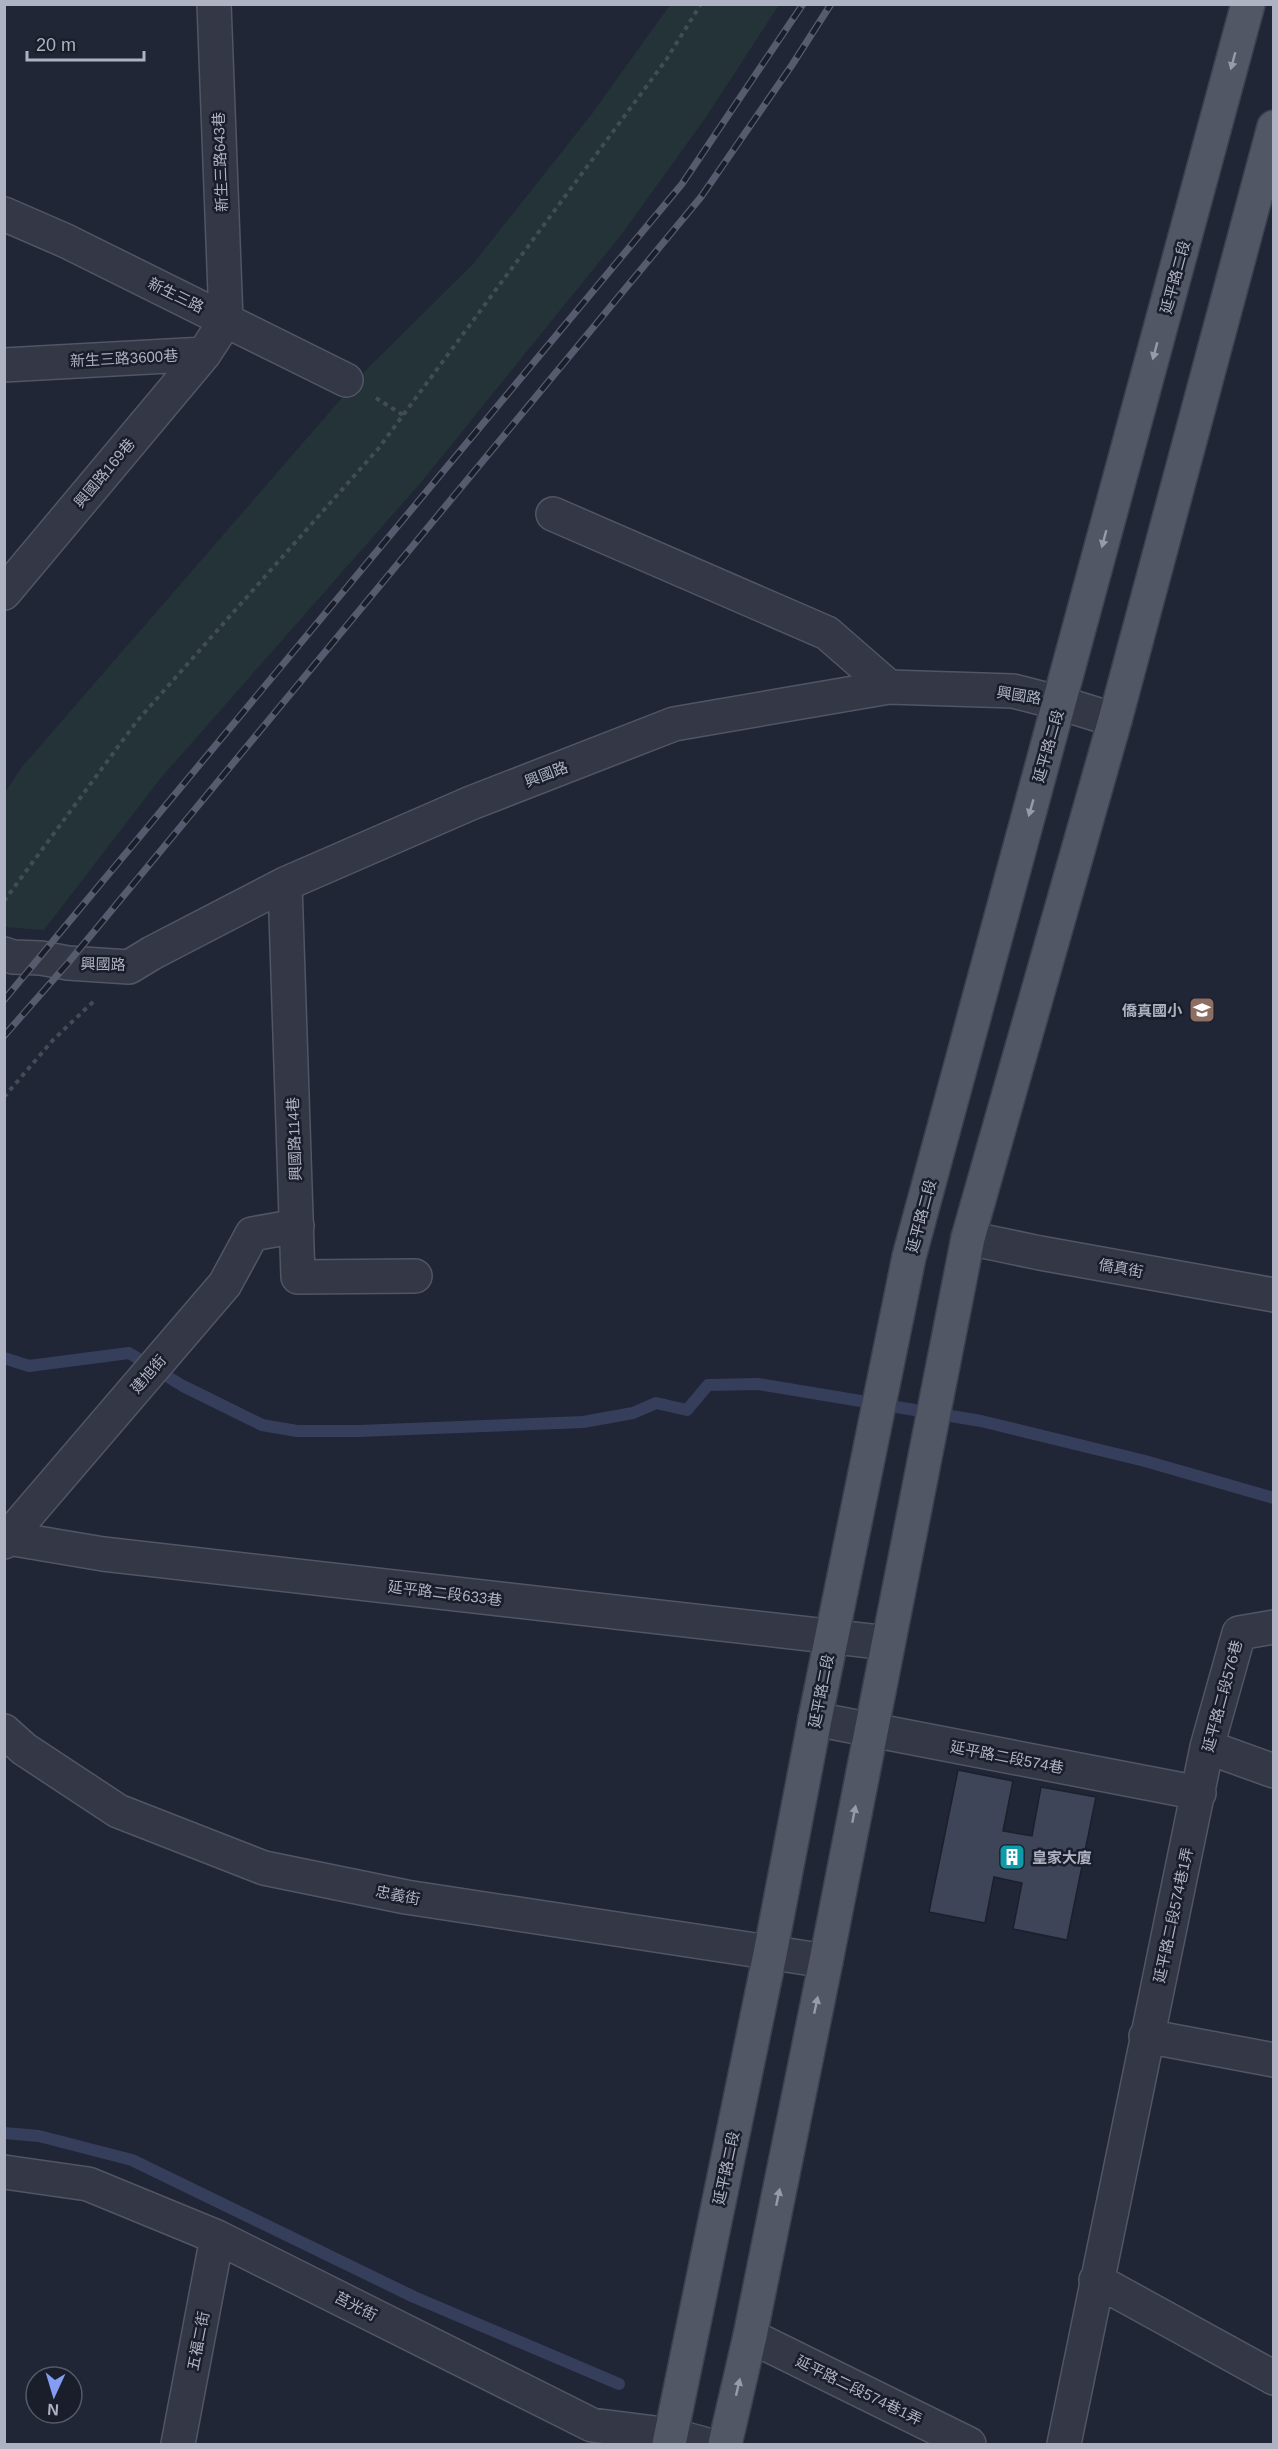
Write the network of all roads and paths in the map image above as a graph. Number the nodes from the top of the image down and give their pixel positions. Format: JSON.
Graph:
{"nodes":[{"id":1,"x":214,"y":4,"type":"edge"},
{"id":2,"x":701,"y":4,"type":"edge"},
{"id":3,"x":1248,"y":4,"type":"edge"},
{"id":4,"x":1274,"y":127,"type":"edge"},
{"id":5,"x":4,"y":214,"type":"edge"},
{"id":6,"x":226,"y":320,"type":"junction"},
{"id":7,"x":204,"y":354,"type":"junction"},
{"id":8,"x":4,"y":365,"type":"edge"},
{"id":9,"x":346,"y":380,"type":"dead end"},
{"id":10,"x":553,"y":514,"type":"dead end"},
{"id":11,"x":4,"y":593,"type":"edge"},
{"id":12,"x":890,"y":687,"type":"junction"},
{"id":13,"x":1060,"y":703,"type":"junction"},
{"id":14,"x":1114,"y":720,"type":"junction"},
{"id":15,"x":285,"y":884,"type":"junction"},
{"id":16,"x":4,"y":901,"type":"edge"},
{"id":17,"x":7,"y":959,"type":"edge"},
{"id":18,"x":129,"y":967,"type":"junction"},
{"id":19,"x":4,"y":1097,"type":"edge"},
{"id":20,"x":297,"y":1226,"type":"junction"},
{"id":21,"x":968,"y":1238,"type":"junction"},
{"id":22,"x":415,"y":1276,"type":"dead end"},
{"id":23,"x":1274,"y":1295,"type":"edge"},
{"id":24,"x":6,"y":1539,"type":"edge"},
{"id":25,"x":1274,"y":1627,"type":"edge"},
{"id":26,"x":831,"y":1637,"type":"junction"},
{"id":27,"x":888,"y":1643,"type":"junction"},
{"id":28,"x":815,"y":1719,"type":"junction"},
{"id":29,"x":4,"y":1731,"type":"edge"},
{"id":30,"x":870,"y":1731,"type":"junction"},
{"id":31,"x":1207,"y":1747,"type":"junction"},
{"id":32,"x":1274,"y":1771,"type":"edge"},
{"id":33,"x":1199,"y":1793,"type":"junction"},
{"id":34,"x":770,"y":1954,"type":"junction"},
{"id":35,"x":826,"y":1961,"type":"junction"},
{"id":36,"x":1146,"y":2037,"type":"junction"},
{"id":37,"x":1274,"y":2060,"type":"edge"},
{"id":38,"x":4,"y":2172,"type":"edge"},
{"id":39,"x":218,"y":2237,"type":"junction"},
{"id":40,"x":1096,"y":2280,"type":"junction"},
{"id":41,"x":750,"y":2336,"type":"junction"},
{"id":42,"x":1274,"y":2378,"type":"edge"},
{"id":43,"x":670,"y":2440,"type":"edge"},
{"id":44,"x":178,"y":2445,"type":"edge"},
{"id":45,"x":704,"y":2445,"type":"edge"},
{"id":46,"x":725,"y":2445,"type":"edge"},
{"id":47,"x":969,"y":2445,"type":"edge"},
{"id":48,"x":1064,"y":2445,"type":"edge"}],
"edges":[{"from":1,"to":6,"type":"street","name":"新生三路643巷"},
{"from":2,"to":16,"type":"path"},
{"from":3,"to":13,"type":"main road","name":"延平路二段","one_way":true},
{"from":4,"to":14,"type":"main road"},
{"from":5,"to":6,"type":"street","name":"新生三路"},
{"from":6,"to":7,"type":"street"},
{"from":6,"to":9,"type":"street","name":"新生三路"},
{"from":7,"to":8,"type":"street","name":"新生三路3600巷"},
{"from":7,"to":11,"type":"street","name":"興國路169巷"},
{"from":10,"to":12,"type":"street"},
{"from":12,"to":13,"type":"street","name":"興國路"},
{"from":12,"to":15,"type":"street","name":"興國路"},
{"from":13,"to":14,"type":"street","name":"興國路"},
{"from":13,"to":26,"type":"main road","name":"延平路二段","one_way":true},
{"from":14,"to":21,"type":"main road"},
{"from":15,"to":18,"type":"street","name":"興國路"},
{"from":15,"to":20,"type":"street","name":"興國路114巷"},
{"from":17,"to":18,"type":"street","name":"興國路"},
{"from":18,"to":19,"type":"path"},
{"from":20,"to":22,"type":"street","name":"興國路114巷"},
{"from":20,"to":24,"type":"street","name":"建旭街"},
{"from":21,"to":23,"type":"street","name":"僑真街"},
{"from":21,"to":27,"type":"main road"},
{"from":24,"to":26,"type":"street","name":"延平路二段633巷"},
{"from":25,"to":31,"type":"street","name":"延平路二段576巷"},
{"from":26,"to":27,"type":"street","name":"延平路二段633巷"},
{"from":26,"to":28,"type":"main road","name":"延平路二段"},
{"from":27,"to":30,"type":"main road"},
{"from":28,"to":30,"type":"street","name":"延平路二段574巷"},
{"from":28,"to":34,"type":"main road","name":"延平路二段"},
{"from":29,"to":34,"type":"street","name":"忠義街"},
{"from":30,"to":33,"type":"street","name":"延平路二段574巷"},
{"from":35,"to":30,"type":"main road","one_way":true},
{"from":31,"to":32,"type":"street"},
{"from":31,"to":33,"type":"street","name":"延平路二段576巷"},
{"from":33,"to":36,"type":"street","name":"延平路二段574巷1弄"},
{"from":34,"to":35,"type":"street","name":"忠義街"},
{"from":34,"to":43,"type":"main road","name":"延平路二段"},
{"from":41,"to":35,"type":"main road","one_way":true},
{"from":36,"to":37,"type":"street"},
{"from":36,"to":40,"type":"street","name":"延平路二段574巷1弄"},
{"from":38,"to":39,"type":"street","name":"莒光街"},
{"from":39,"to":43,"type":"street","name":"莒光街"},
{"from":39,"to":44,"type":"street","name":"五福二街"},
{"from":40,"to":42,"type":"street"},
{"from":40,"to":48,"type":"street","name":"延平路二段574巷1弄"},
{"from":46,"to":41,"type":"main road","one_way":true},
{"from":41,"to":47,"type":"street","name":"延平路二段574巷1弄"},
{"from":43,"to":45,"type":"street","name":"莒光街"}]}
